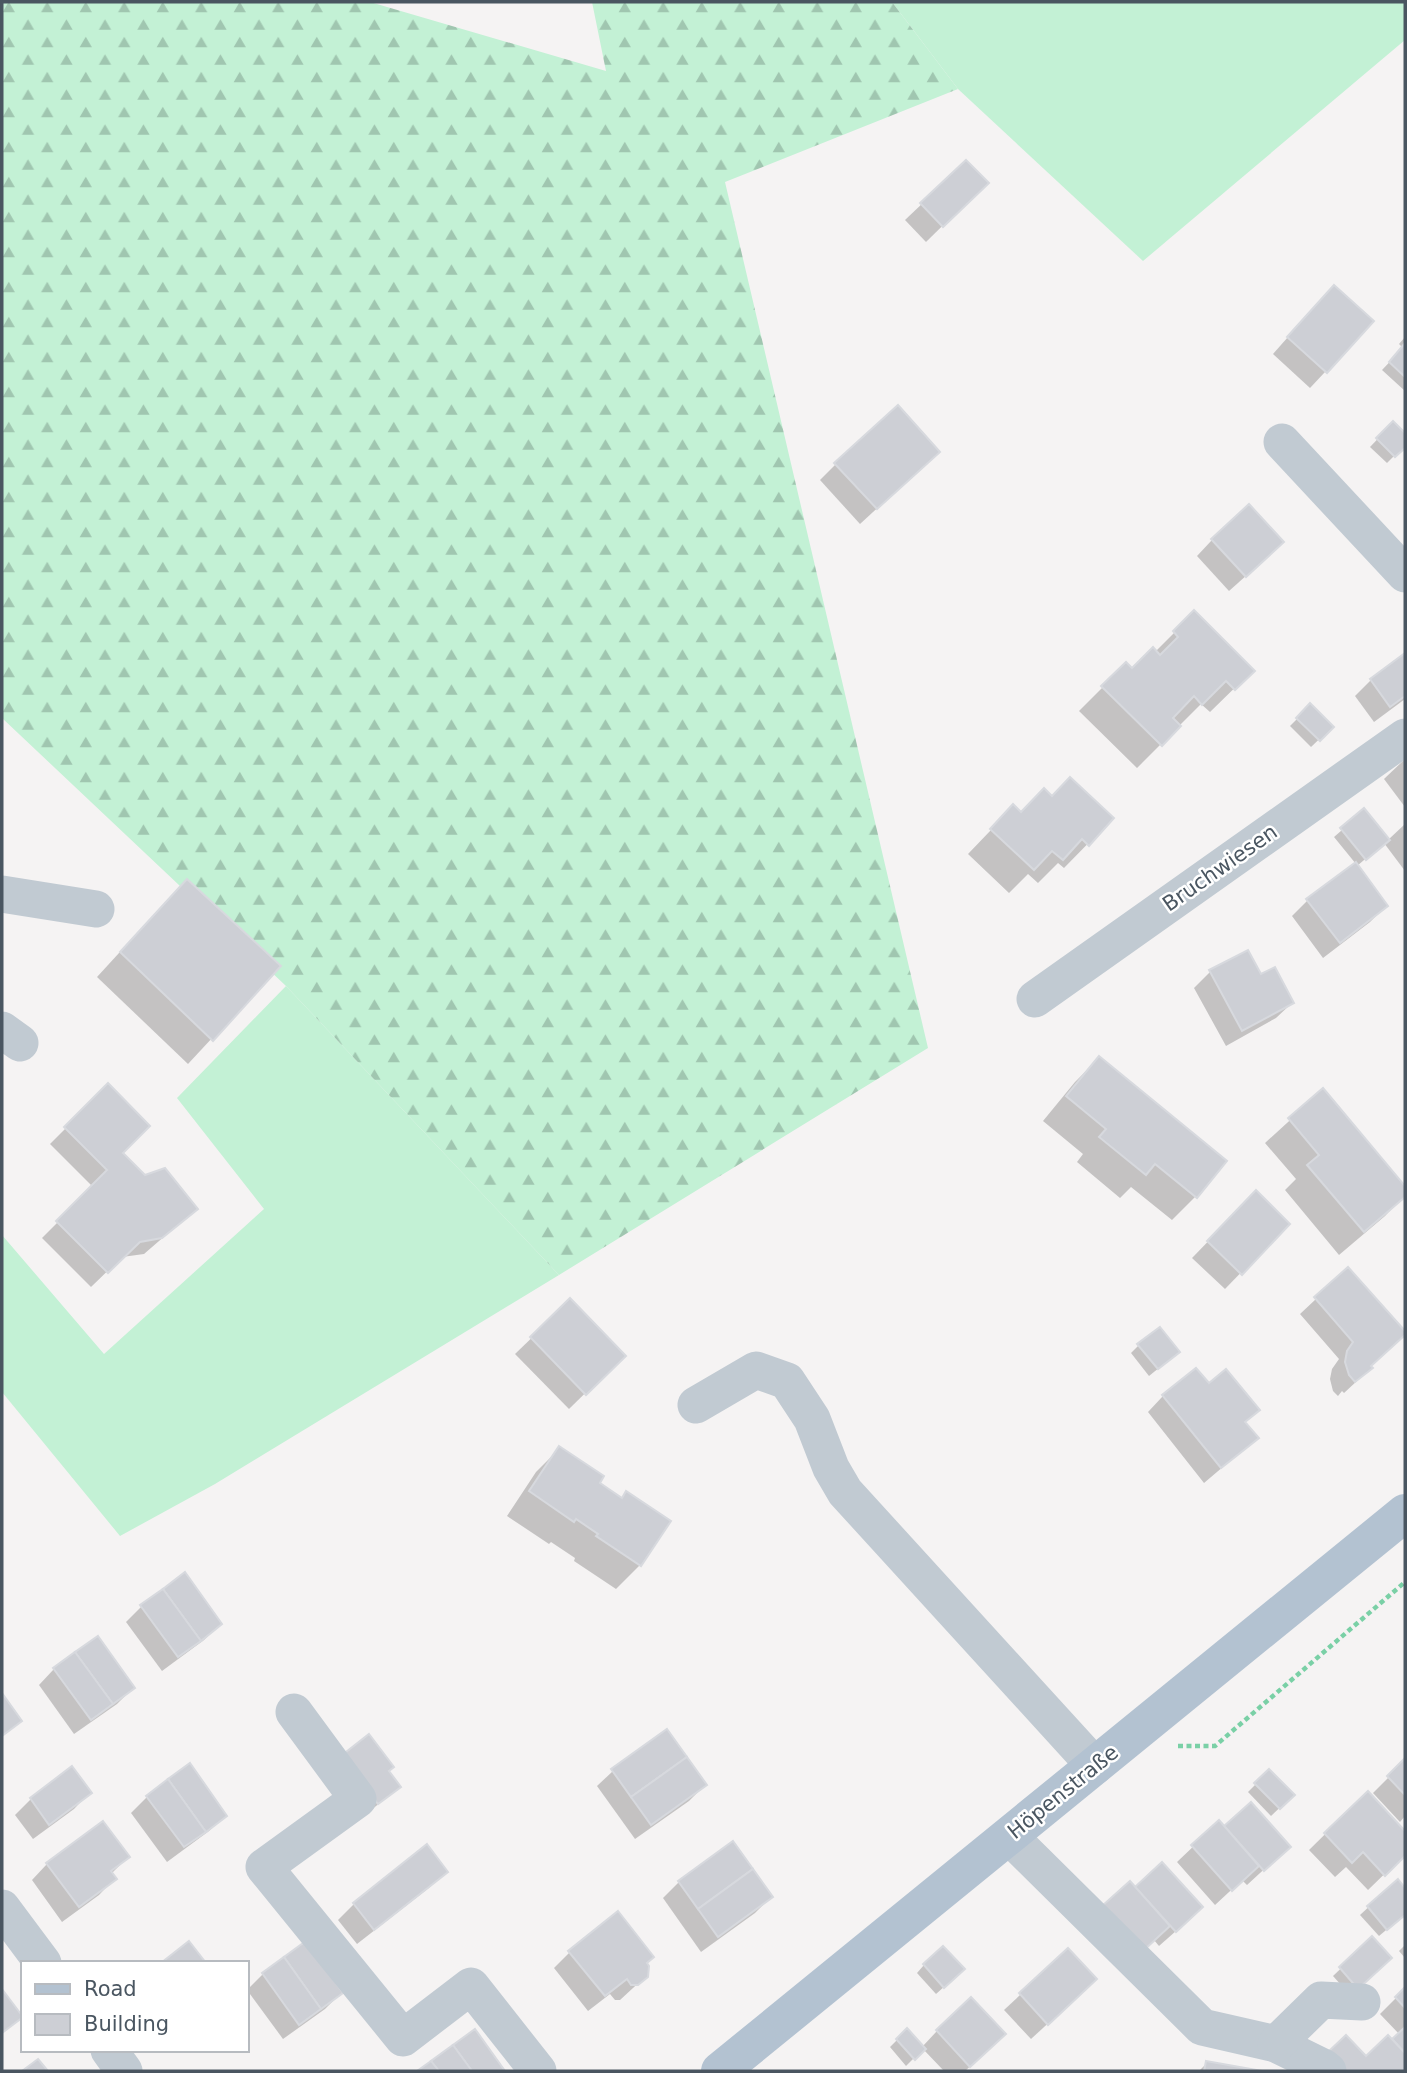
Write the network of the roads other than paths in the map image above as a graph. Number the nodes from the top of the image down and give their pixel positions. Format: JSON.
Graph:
{"nodes":[{"id":1,"x":1282,"y":442,"type":"dead end"},
{"id":2,"x":1405,"y":574,"type":"edge"},
{"id":3,"x":1405,"y":737,"type":"edge"},
{"id":4,"x":2,"y":894,"type":"edge"},
{"id":5,"x":96,"y":909,"type":"dead end"},
{"id":6,"x":1035,"y":999,"type":"dead end"},
{"id":7,"x":696,"y":1405,"type":"dead end"},
{"id":8,"x":1405,"y":1513,"type":"edge"},
{"id":9,"x":293,"y":1712,"type":"dead end"},
{"id":10,"x":1108,"y":1755,"type":"junction"},
{"id":11,"x":1009,"y":1836,"type":"junction"},
{"id":12,"x":2,"y":1908,"type":"edge"},
{"id":13,"x":42,"y":1961,"type":"edge"},
{"id":14,"x":1362,"y":2002,"type":"dead end"},
{"id":15,"x":1276,"y":2044,"type":"junction"},
{"id":16,"x":110,"y":2052,"type":"edge"},
{"id":17,"x":124,"y":2071,"type":"edge"},
{"id":18,"x":538,"y":2071,"type":"edge"},
{"id":19,"x":720,"y":2071,"type":"edge"},
{"id":20,"x":1328,"y":2071,"type":"edge"}],
"edges":[{"from":1,"to":2,"type":"street"},
{"from":3,"to":6,"type":"street","name":"Bruchwiesen"},
{"from":4,"to":5,"type":"street"},
{"from":7,"to":10,"type":"street"},
{"from":8,"to":10,"type":"main road","name":"Höpenstraße"},
{"from":9,"to":18,"type":"street"},
{"from":10,"to":11,"type":"main road","name":"Höpenstraße"},
{"from":11,"to":15,"type":"street"},
{"from":11,"to":19,"type":"main road","name":"Höpenstraße"},
{"from":12,"to":13,"type":"street"},
{"from":14,"to":15,"type":"street"},
{"from":15,"to":20,"type":"street"},
{"from":16,"to":17,"type":"street"}]}
